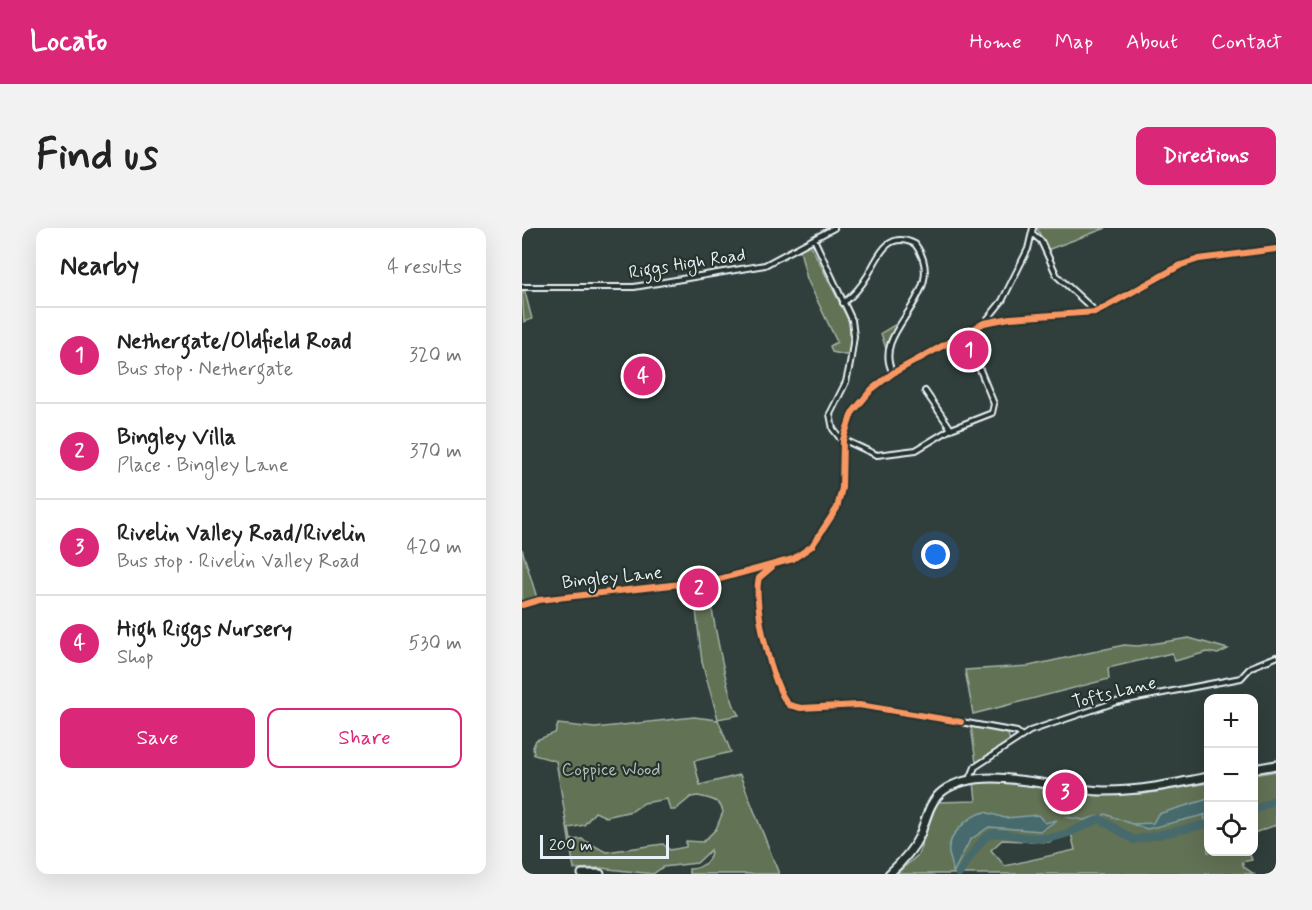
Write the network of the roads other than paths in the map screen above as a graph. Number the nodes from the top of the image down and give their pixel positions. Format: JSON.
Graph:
{"nodes":[{"id":1,"x":834,"y":228,"type":"edge"},
{"id":2,"x":1033,"y":228,"type":"edge"},
{"id":3,"x":1033,"y":234,"type":"junction"},
{"id":4,"x":814,"y":239,"type":"junction"},
{"id":5,"x":1276,"y":249,"type":"edge"},
{"id":6,"x":522,"y":287,"type":"edge"},
{"id":7,"x":843,"y":303,"type":"junction"},
{"id":8,"x":1096,"y":312,"type":"junction"},
{"id":9,"x":984,"y":323,"type":"junction"},
{"id":10,"x":965,"y":333,"type":"junction"},
{"id":11,"x":893,"y":373,"type":"junction"},
{"id":12,"x":925,"y":391,"type":"dead end"},
{"id":13,"x":951,"y":429,"type":"junction"},
{"id":14,"x":843,"y":440,"type":"junction"},
{"id":15,"x":522,"y":605,"type":"edge"},
{"id":16,"x":1276,"y":657,"type":"edge"},
{"id":17,"x":960,"y":722,"type":"dead end"},
{"id":18,"x":1022,"y":736,"type":"junction"},
{"id":19,"x":1276,"y":765,"type":"edge"},
{"id":20,"x":1258,"y":768,"type":"edge"},
{"id":21,"x":1204,"y":778,"type":"edge"},
{"id":22,"x":970,"y":779,"type":"junction"},
{"id":23,"x":582,"y":874,"type":"edge"},
{"id":24,"x":600,"y":874,"type":"edge"},
{"id":25,"x":889,"y":874,"type":"edge"}],
"edges":[{"from":1,"to":4,"type":"street","name":"Riggs High Road"},
{"from":2,"to":3,"type":"street"},
{"from":3,"to":8,"type":"street"},
{"from":3,"to":9,"type":"street"},
{"from":4,"to":6,"type":"street","name":"Riggs High Road"},
{"from":4,"to":7,"type":"street"},
{"from":5,"to":8,"type":"street"},
{"from":7,"to":11,"type":"street"},
{"from":7,"to":14,"type":"street"},
{"from":8,"to":9,"type":"street"},
{"from":9,"to":10,"type":"street"},
{"from":10,"to":11,"type":"street"},
{"from":10,"to":13,"type":"street"},
{"from":11,"to":14,"type":"street"},
{"from":12,"to":13,"type":"street"},
{"from":13,"to":14,"type":"street"},
{"from":14,"to":15,"type":"street","name":"Bingley Lane"},
{"from":16,"to":18,"type":"street","name":"Tofts Lane"},
{"from":17,"to":18,"type":"street"},
{"from":18,"to":22,"type":"street","name":"Tofts Lane"},
{"from":19,"to":20,"type":"main road"},
{"from":21,"to":22,"type":"main road"},
{"from":22,"to":25,"type":"main road"},
{"from":23,"to":24,"type":"main road"}]}
